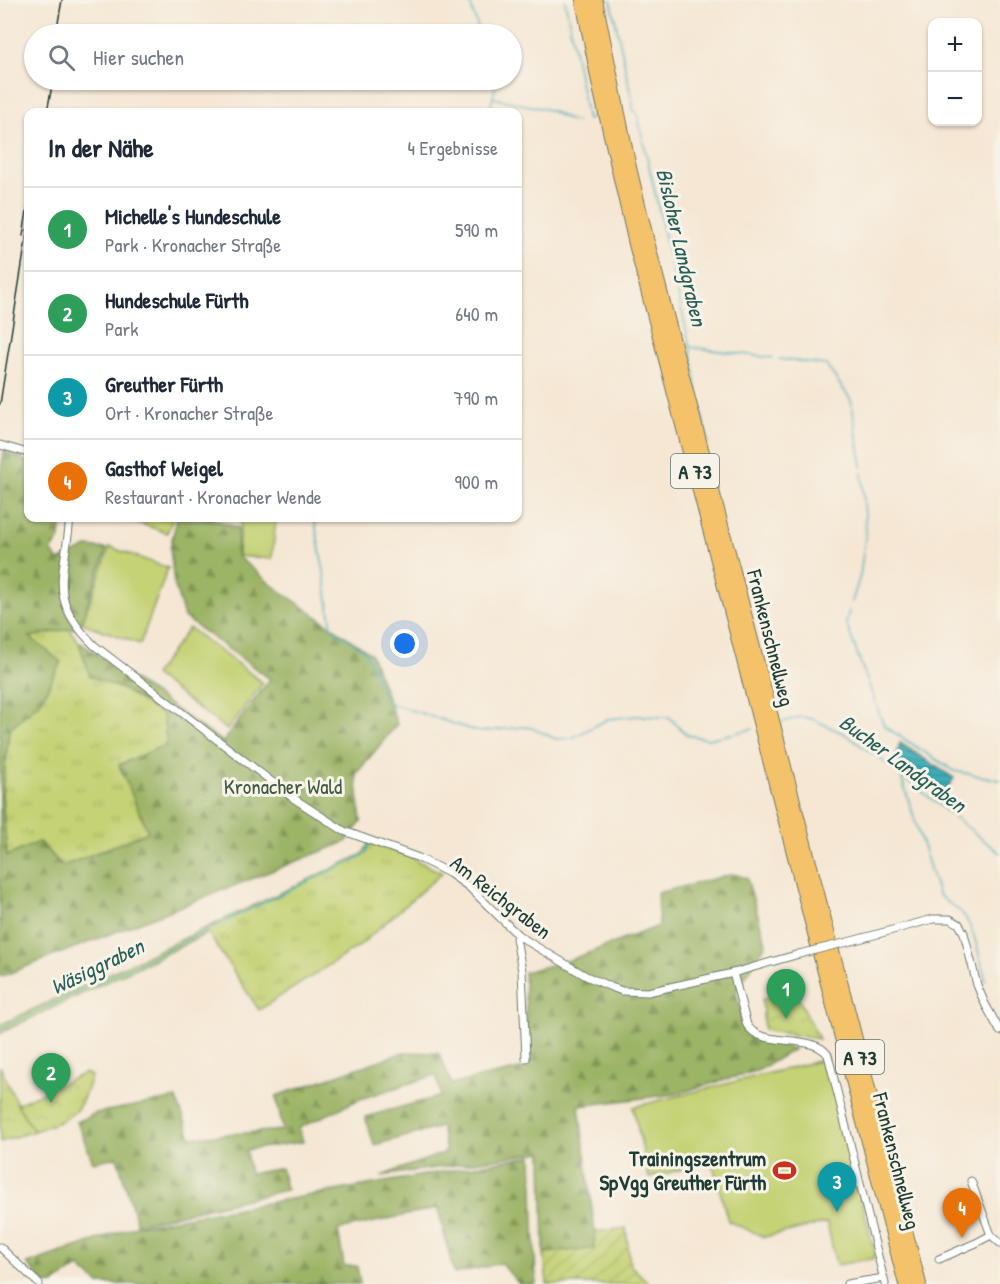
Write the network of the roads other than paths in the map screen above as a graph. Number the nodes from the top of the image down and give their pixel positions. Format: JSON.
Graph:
{"nodes":[{"id":1,"x":583,"y":0,"type":"edge"},
{"id":2,"x":595,"y":0,"type":"edge"},
{"id":3,"x":0,"y":445,"type":"edge"},
{"id":4,"x":24,"y":452,"type":"edge"},
{"id":5,"x":69,"y":522,"type":"edge"},
{"id":6,"x":518,"y":935,"type":"junction"},
{"id":7,"x":733,"y":972,"type":"junction"},
{"id":8,"x":1000,"y":1031,"type":"edge"},
{"id":9,"x":526,"y":1058,"type":"dead end"},
{"id":10,"x":971,"y":1181,"type":"dead end"},
{"id":11,"x":991,"y":1235,"type":"junction"},
{"id":12,"x":1000,"y":1243,"type":"edge"},
{"id":13,"x":0,"y":1247,"type":"edge"},
{"id":14,"x":939,"y":1259,"type":"dead end"},
{"id":15,"x":885,"y":1281,"type":"edge"},
{"id":16,"x":39,"y":1284,"type":"edge"},
{"id":17,"x":847,"y":1284,"type":"edge"},
{"id":18,"x":906,"y":1284,"type":"edge"},
{"id":19,"x":919,"y":1284,"type":"edge"}],
"edges":[{"from":1,"to":18,"type":"highway","name":"Frankenschnellweg","number":"A 73"},
{"from":2,"to":19,"type":"highway","name":"Frankenschnellweg","number":"A 73"},
{"from":3,"to":4,"type":"street"},
{"from":5,"to":6,"type":"street","name":"Am Reichgraben"},
{"from":6,"to":7,"type":"street","name":"Am Reichgraben"},
{"from":6,"to":9,"type":"street"},
{"from":7,"to":8,"type":"street","name":"Am Reichgraben","bridge":true},
{"from":7,"to":15,"type":"street"},
{"from":10,"to":11,"type":"street"},
{"from":11,"to":12,"type":"street"},
{"from":11,"to":14,"type":"street"},
{"from":13,"to":16,"type":"street"},
{"from":15,"to":17,"type":"street"}]}
